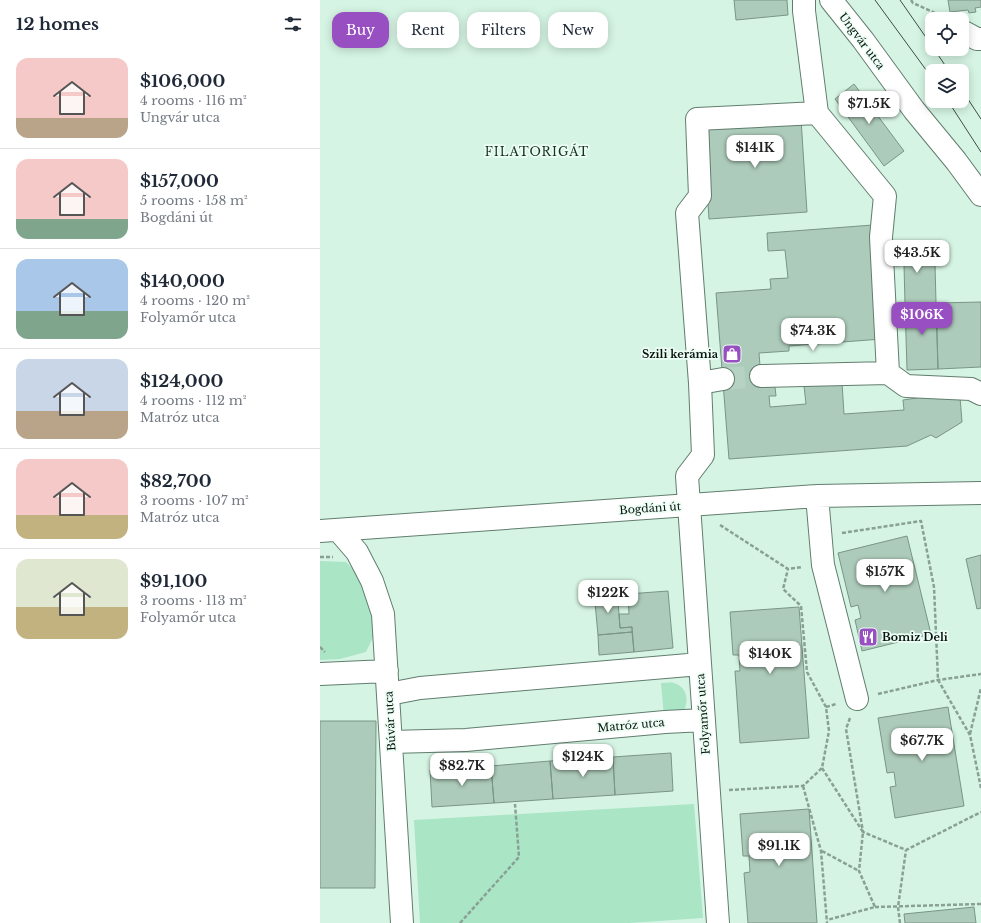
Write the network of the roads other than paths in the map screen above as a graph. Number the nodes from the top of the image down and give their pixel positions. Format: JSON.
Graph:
{"nodes":[{"id":1,"x":804,"y":0,"type":"edge"},
{"id":2,"x":831,"y":0,"type":"edge"},
{"id":3,"x":969,"y":35,"type":"edge"},
{"id":4,"x":981,"y":39,"type":"edge"},
{"id":5,"x":818,"y":113,"type":"junction"},
{"id":6,"x":981,"y":195,"type":"edge"},
{"id":7,"x":888,"y":373,"type":"junction"},
{"id":8,"x":761,"y":376,"type":"tunnel mouth"},
{"id":9,"x":723,"y":379,"type":"tunnel mouth"},
{"id":10,"x":700,"y":383,"type":"junction"},
{"id":11,"x":981,"y":394,"type":"edge"},
{"id":12,"x":981,"y":493,"type":"edge"},
{"id":13,"x":817,"y":496,"type":"junction"},
{"id":14,"x":689,"y":506,"type":"junction"},
{"id":15,"x":329,"y":531,"type":"edge"},
{"id":16,"x":700,"y":664,"type":"junction"},
{"id":17,"x":387,"y":671,"type":"junction"},
{"id":18,"x":320,"y":674,"type":"edge"},
{"id":19,"x":389,"y":694,"type":"junction"},
{"id":20,"x":857,"y":699,"type":"road end"},
{"id":21,"x":704,"y":720,"type":"junction"},
{"id":22,"x":391,"y":742,"type":"junction"},
{"id":23,"x":402,"y":923,"type":"edge"},
{"id":24,"x":718,"y":923,"type":"edge"}],
"edges":[{"from":1,"to":5,"type":"street"},
{"from":2,"to":6,"type":"street","name":"Ungvár utca"},
{"from":3,"to":4,"type":"street"},
{"from":5,"to":7,"type":"street"},
{"from":5,"to":10,"type":"street","name":"Folyamőr utca"},
{"from":7,"to":8,"type":"street"},
{"from":7,"to":11,"type":"street"},
{"from":9,"to":10,"type":"street"},
{"from":10,"to":14,"type":"street","name":"Folyamőr utca"},
{"from":12,"to":13,"type":"street","name":"Bogdáni út"},
{"from":13,"to":14,"type":"street","name":"Bogdáni út"},
{"from":13,"to":20,"type":"street"},
{"from":14,"to":15,"type":"street","name":"Bogdáni út"},
{"from":14,"to":16,"type":"street","name":"Folyamőr utca"},
{"from":15,"to":17,"type":"street","name":"Búvár utca"},
{"from":16,"to":19,"type":"street"},
{"from":16,"to":21,"type":"street","name":"Folyamőr utca"},
{"from":17,"to":18,"type":"street"},
{"from":17,"to":19,"type":"street","name":"Búvár utca"},
{"from":19,"to":22,"type":"street","name":"Búvár utca"},
{"from":21,"to":22,"type":"street","name":"Matróz utca"},
{"from":21,"to":24,"type":"street","name":"Folyamőr utca"},
{"from":22,"to":23,"type":"street","name":"Búvár utca"}]}
